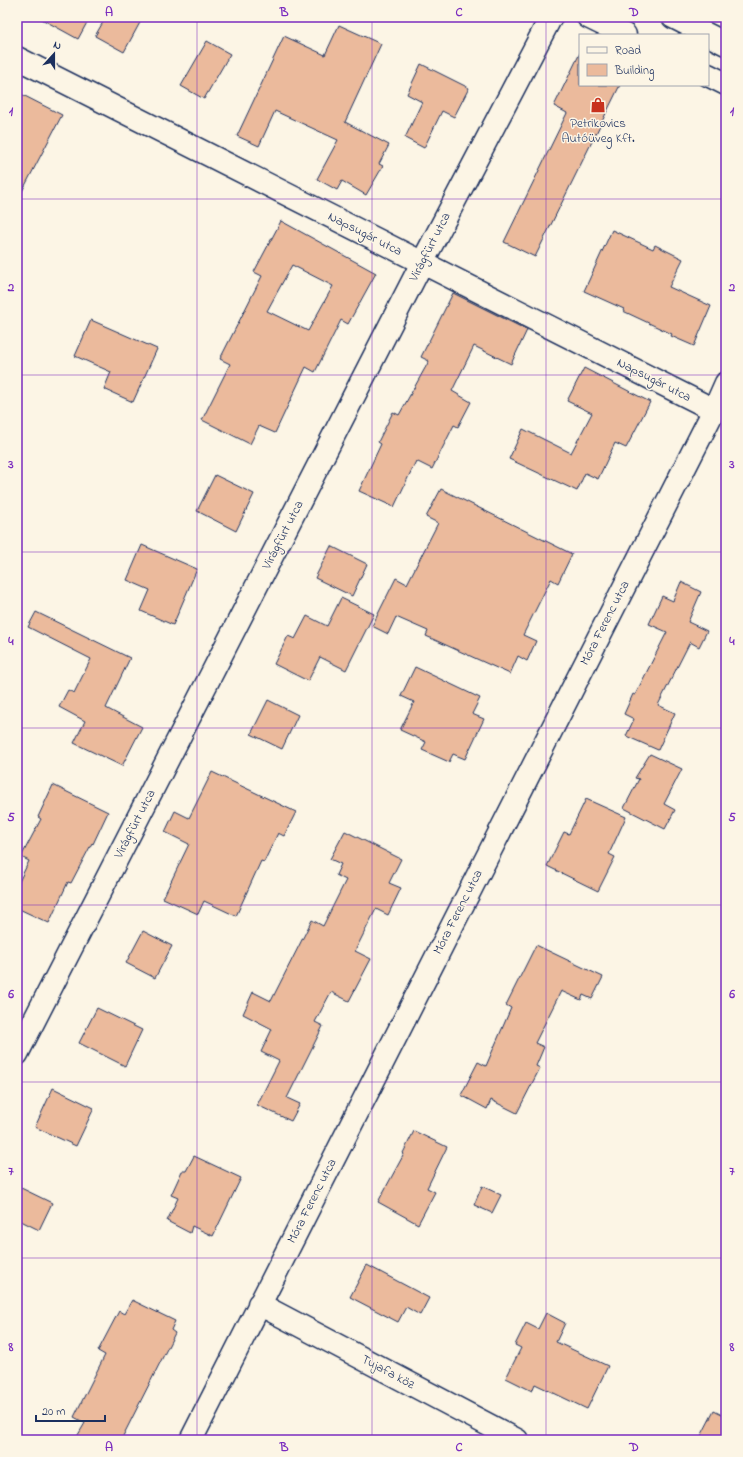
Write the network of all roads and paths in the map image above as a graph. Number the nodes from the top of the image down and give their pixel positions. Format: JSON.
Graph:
{"nodes":[{"id":1,"x":551,"y":17,"type":"edge"},
{"id":2,"x":588,"y":17,"type":"edge"},
{"id":3,"x":673,"y":17,"type":"edge"},
{"id":4,"x":623,"y":34,"type":"edge"},
{"id":5,"x":706,"y":34,"type":"edge"},
{"id":6,"x":709,"y":35,"type":"edge"},
{"id":7,"x":726,"y":44,"type":"edge"},
{"id":8,"x":17,"y":58,"type":"edge"},
{"id":9,"x":709,"y":76,"type":"edge"},
{"id":10,"x":726,"y":84,"type":"edge"},
{"id":11,"x":422,"y":263,"type":"junction"},
{"id":12,"x":726,"y":383,"type":"edge"},
{"id":13,"x":714,"y":410,"type":"junction"},
{"id":14,"x":17,"y":1054,"type":"edge"},
{"id":15,"x":259,"y":1304,"type":"junction"},
{"id":16,"x":190,"y":1440,"type":"edge"},
{"id":17,"x":517,"y":1440,"type":"edge"}],
"edges":[{"from":1,"to":11,"type":"street","name":"Virágfürt utca"},
{"from":2,"to":4,"type":"street"},
{"from":3,"to":5,"type":"street"},
{"from":6,"to":7,"type":"street"},
{"from":8,"to":11,"type":"street","name":"Napsugár utca"},
{"from":9,"to":10,"type":"street"},
{"from":11,"to":13,"type":"street","name":"Napsugár utca"},
{"from":11,"to":14,"type":"street","name":"Virágfürt utca"},
{"from":12,"to":13,"type":"street","name":"Móra Ferenc utca"},
{"from":13,"to":15,"type":"street","name":"Móra Ferenc utca"},
{"from":15,"to":16,"type":"street","name":"Móra Ferenc utca"},
{"from":15,"to":17,"type":"street","name":"Tujafa köz"}]}
